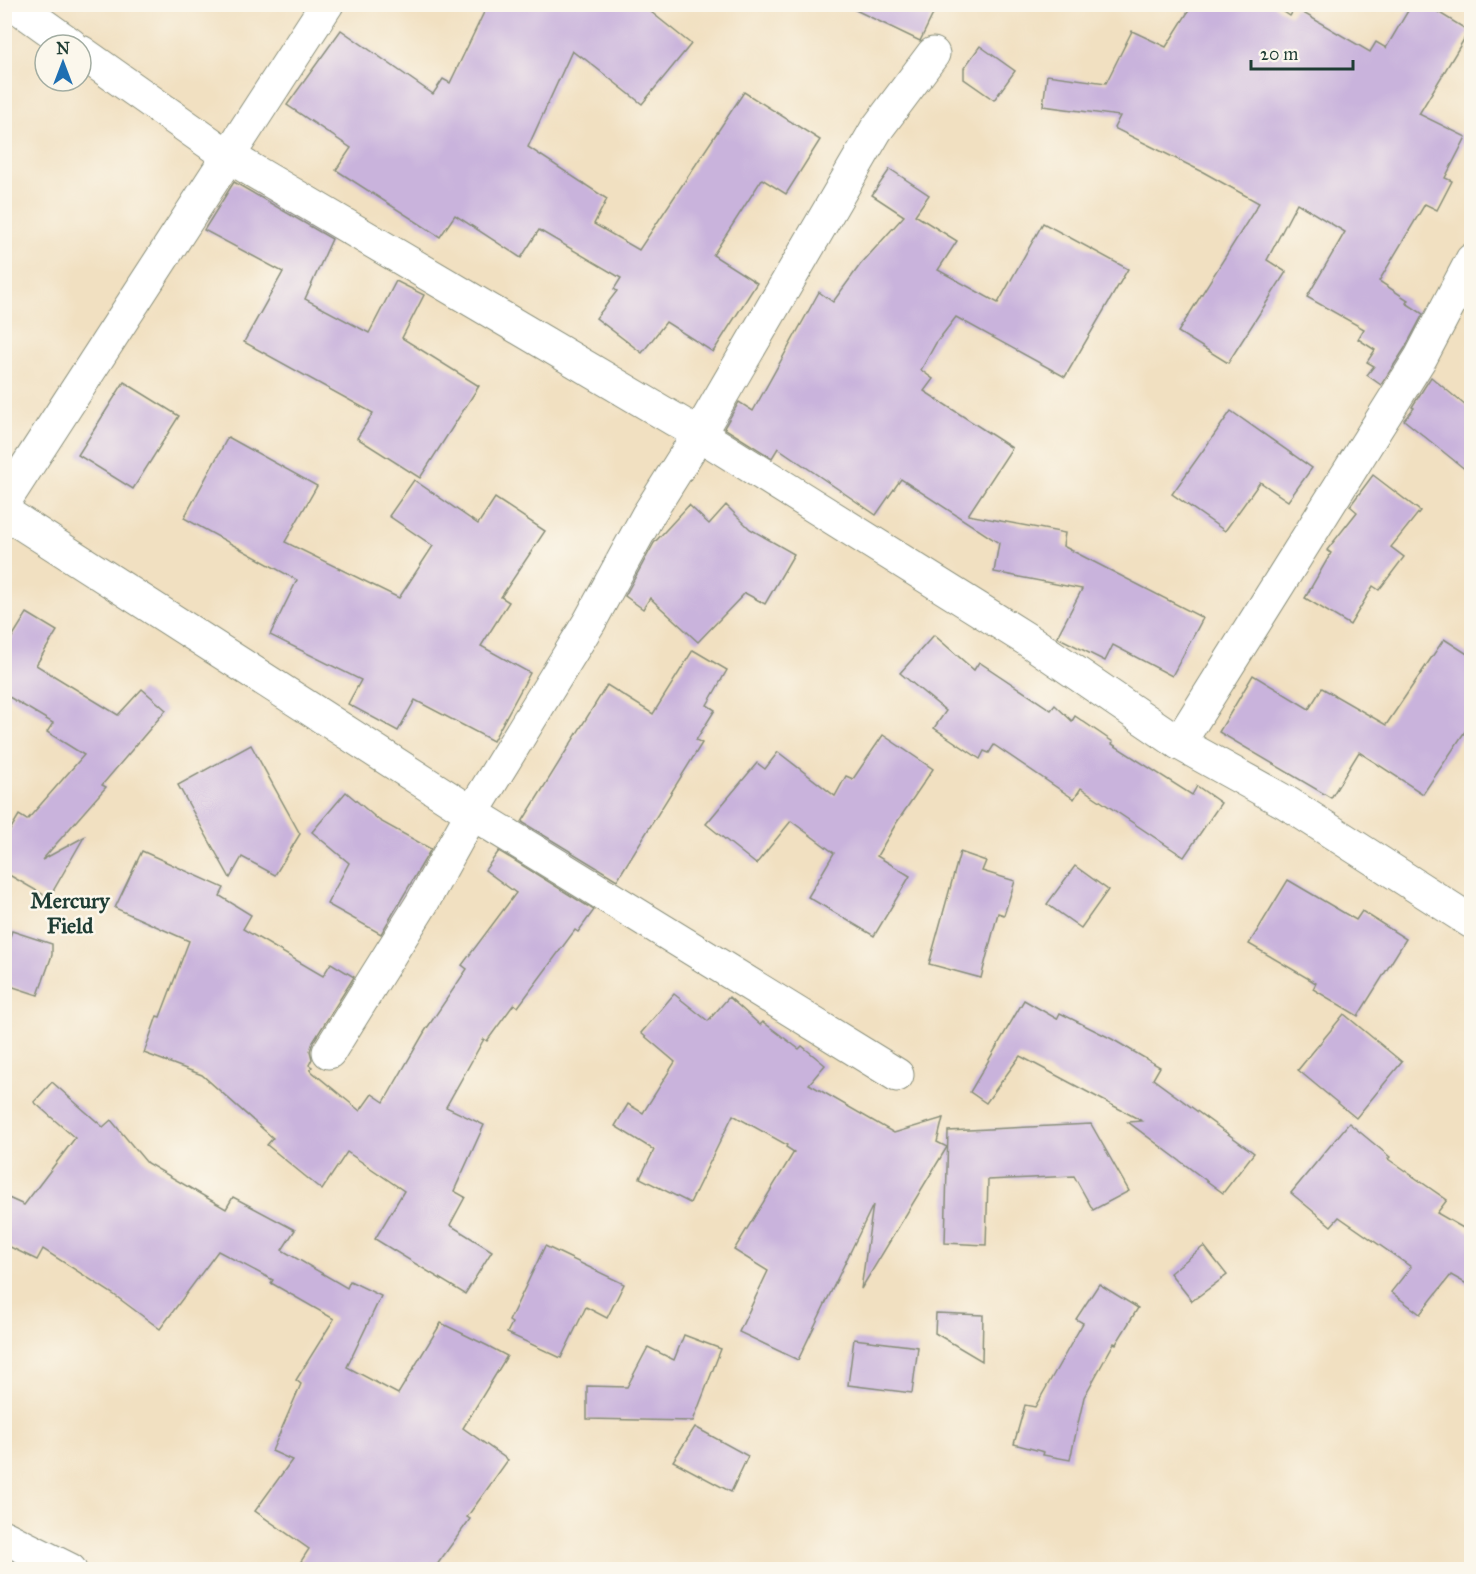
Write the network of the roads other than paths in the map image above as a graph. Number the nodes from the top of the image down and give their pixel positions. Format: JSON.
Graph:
{"nodes":[{"id":1,"x":14,"y":4,"type":"edge"},
{"id":2,"x":327,"y":4,"type":"edge"},
{"id":3,"x":54,"y":33,"type":"edge"},
{"id":4,"x":933,"y":54,"type":"dead end"},
{"id":5,"x":93,"y":60,"type":"edge"},
{"id":6,"x":228,"y":156,"type":"junction"},
{"id":7,"x":1472,"y":260,"type":"edge"},
{"id":8,"x":699,"y":434,"type":"junction"},
{"id":9,"x":4,"y":502,"type":"edge"},
{"id":10,"x":4,"y":512,"type":"edge"},
{"id":11,"x":1179,"y":743,"type":"junction"},
{"id":12,"x":472,"y":813,"type":"junction"},
{"id":13,"x":1472,"y":922,"type":"edge"},
{"id":14,"x":330,"y":1052,"type":"dead end"},
{"id":15,"x":897,"y":1075,"type":"dead end"},
{"id":16,"x":4,"y":1537,"type":"edge"},
{"id":17,"x":70,"y":1569,"type":"edge"}],
"edges":[{"from":1,"to":3,"type":"street"},
{"from":2,"to":6,"type":"street"},
{"from":4,"to":8,"type":"street"},
{"from":5,"to":6,"type":"street"},
{"from":6,"to":8,"type":"street"},
{"from":6,"to":9,"type":"street"},
{"from":7,"to":11,"type":"street"},
{"from":8,"to":11,"type":"street"},
{"from":8,"to":12,"type":"street"},
{"from":10,"to":12,"type":"street"},
{"from":11,"to":13,"type":"street"},
{"from":12,"to":14,"type":"street"},
{"from":12,"to":15,"type":"street"},
{"from":16,"to":17,"type":"street"}]}
